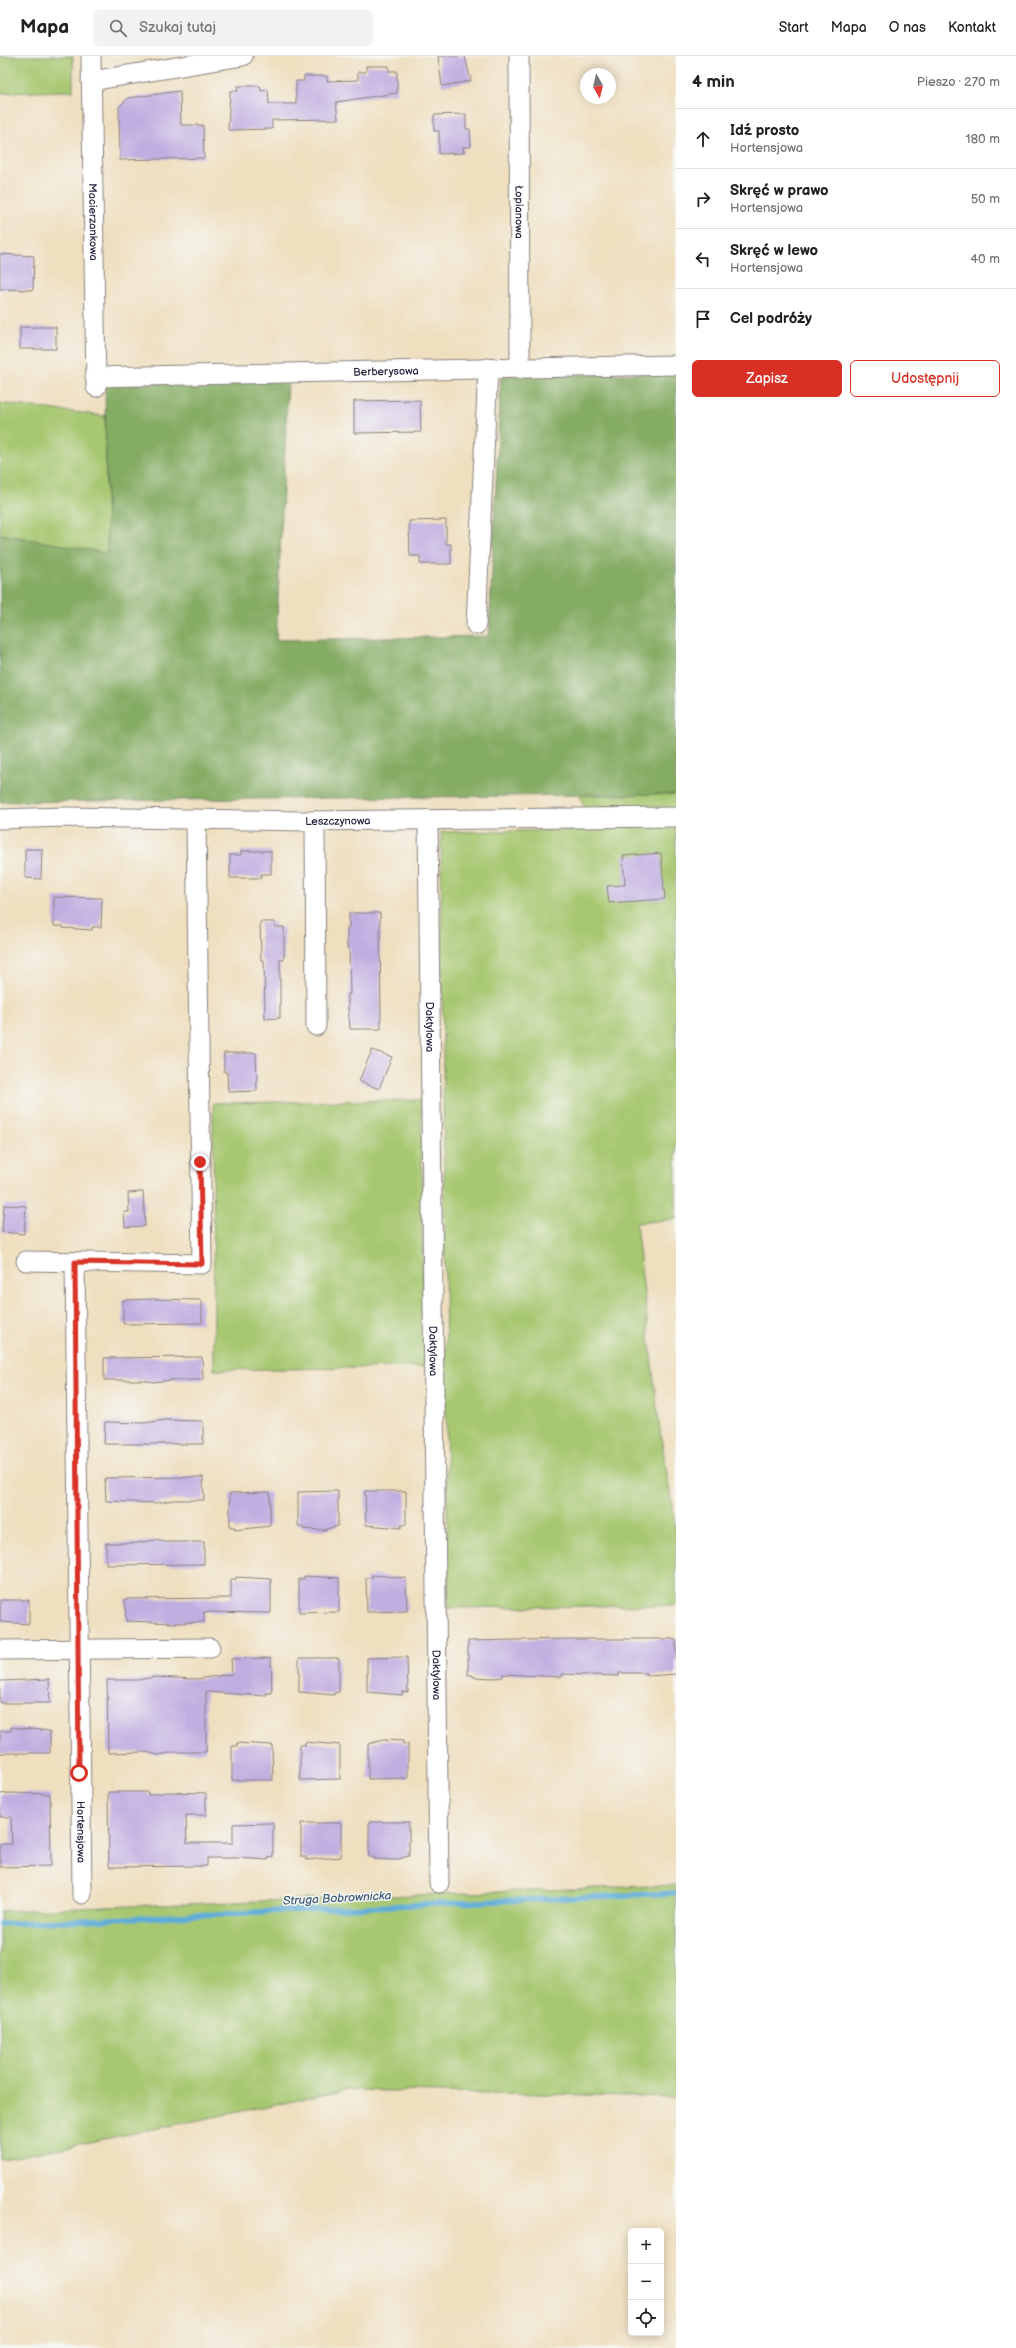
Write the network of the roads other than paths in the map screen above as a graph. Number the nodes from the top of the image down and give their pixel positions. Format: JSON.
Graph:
{"nodes":[{"id":1,"x":91,"y":56,"type":"edge"},
{"id":2,"x":244,"y":56,"type":"edge"},
{"id":3,"x":519,"y":56,"type":"edge"},
{"id":4,"x":91,"y":81,"type":"junction"},
{"id":5,"x":676,"y":365,"type":"edge"},
{"id":6,"x":488,"y":368,"type":"junction"},
{"id":7,"x":520,"y":368,"type":"junction"},
{"id":8,"x":96,"y":382,"type":"joint"},
{"id":9,"x":476,"y":625,"type":"dead end"},
{"id":10,"x":676,"y":818,"type":"edge"},
{"id":11,"x":0,"y":819,"type":"edge"},
{"id":12,"x":196,"y":819,"type":"junction"},
{"id":13,"x":428,"y":820,"type":"junction"},
{"id":14,"x":315,"y":821,"type":"junction"},
{"id":15,"x":316,"y":1026,"type":"dead end"},
{"id":16,"x":26,"y":1261,"type":"dead end"},
{"id":17,"x":75,"y":1262,"type":"junction"},
{"id":18,"x":210,"y":1648,"type":"dead end"},
{"id":19,"x":0,"y":1650,"type":"edge"},
{"id":20,"x":78,"y":1650,"type":"junction"},
{"id":21,"x":439,"y":1883,"type":"dead end"},
{"id":22,"x":82,"y":1894,"type":"dead end"}],
"edges":[{"from":1,"to":4,"type":"street","name":"Macierzankowa"},
{"from":2,"to":4,"type":"street"},
{"from":3,"to":7,"type":"street","name":"Łopianowa"},
{"from":4,"to":8,"type":"street","name":"Macierzankowa"},
{"from":5,"to":7,"type":"street","name":"Berberysowa"},
{"from":6,"to":7,"type":"street","name":"Berberysowa"},
{"from":6,"to":8,"type":"street","name":"Berberysowa"},
{"from":6,"to":9,"type":"street"},
{"from":10,"to":13,"type":"street","name":"Leszczynowa"},
{"from":11,"to":12,"type":"street","name":"Leszczynowa"},
{"from":12,"to":14,"type":"street","name":"Leszczynowa"},
{"from":12,"to":17,"type":"street"},
{"from":13,"to":14,"type":"street","name":"Leszczynowa"},
{"from":13,"to":21,"type":"street","name":"Daktylowa"},
{"from":14,"to":15,"type":"street"},
{"from":16,"to":17,"type":"street"},
{"from":17,"to":20,"type":"street","name":"Hortensjowa"},
{"from":18,"to":20,"type":"street"},
{"from":19,"to":20,"type":"street"},
{"from":20,"to":22,"type":"street","name":"Hortensjowa"}]}
